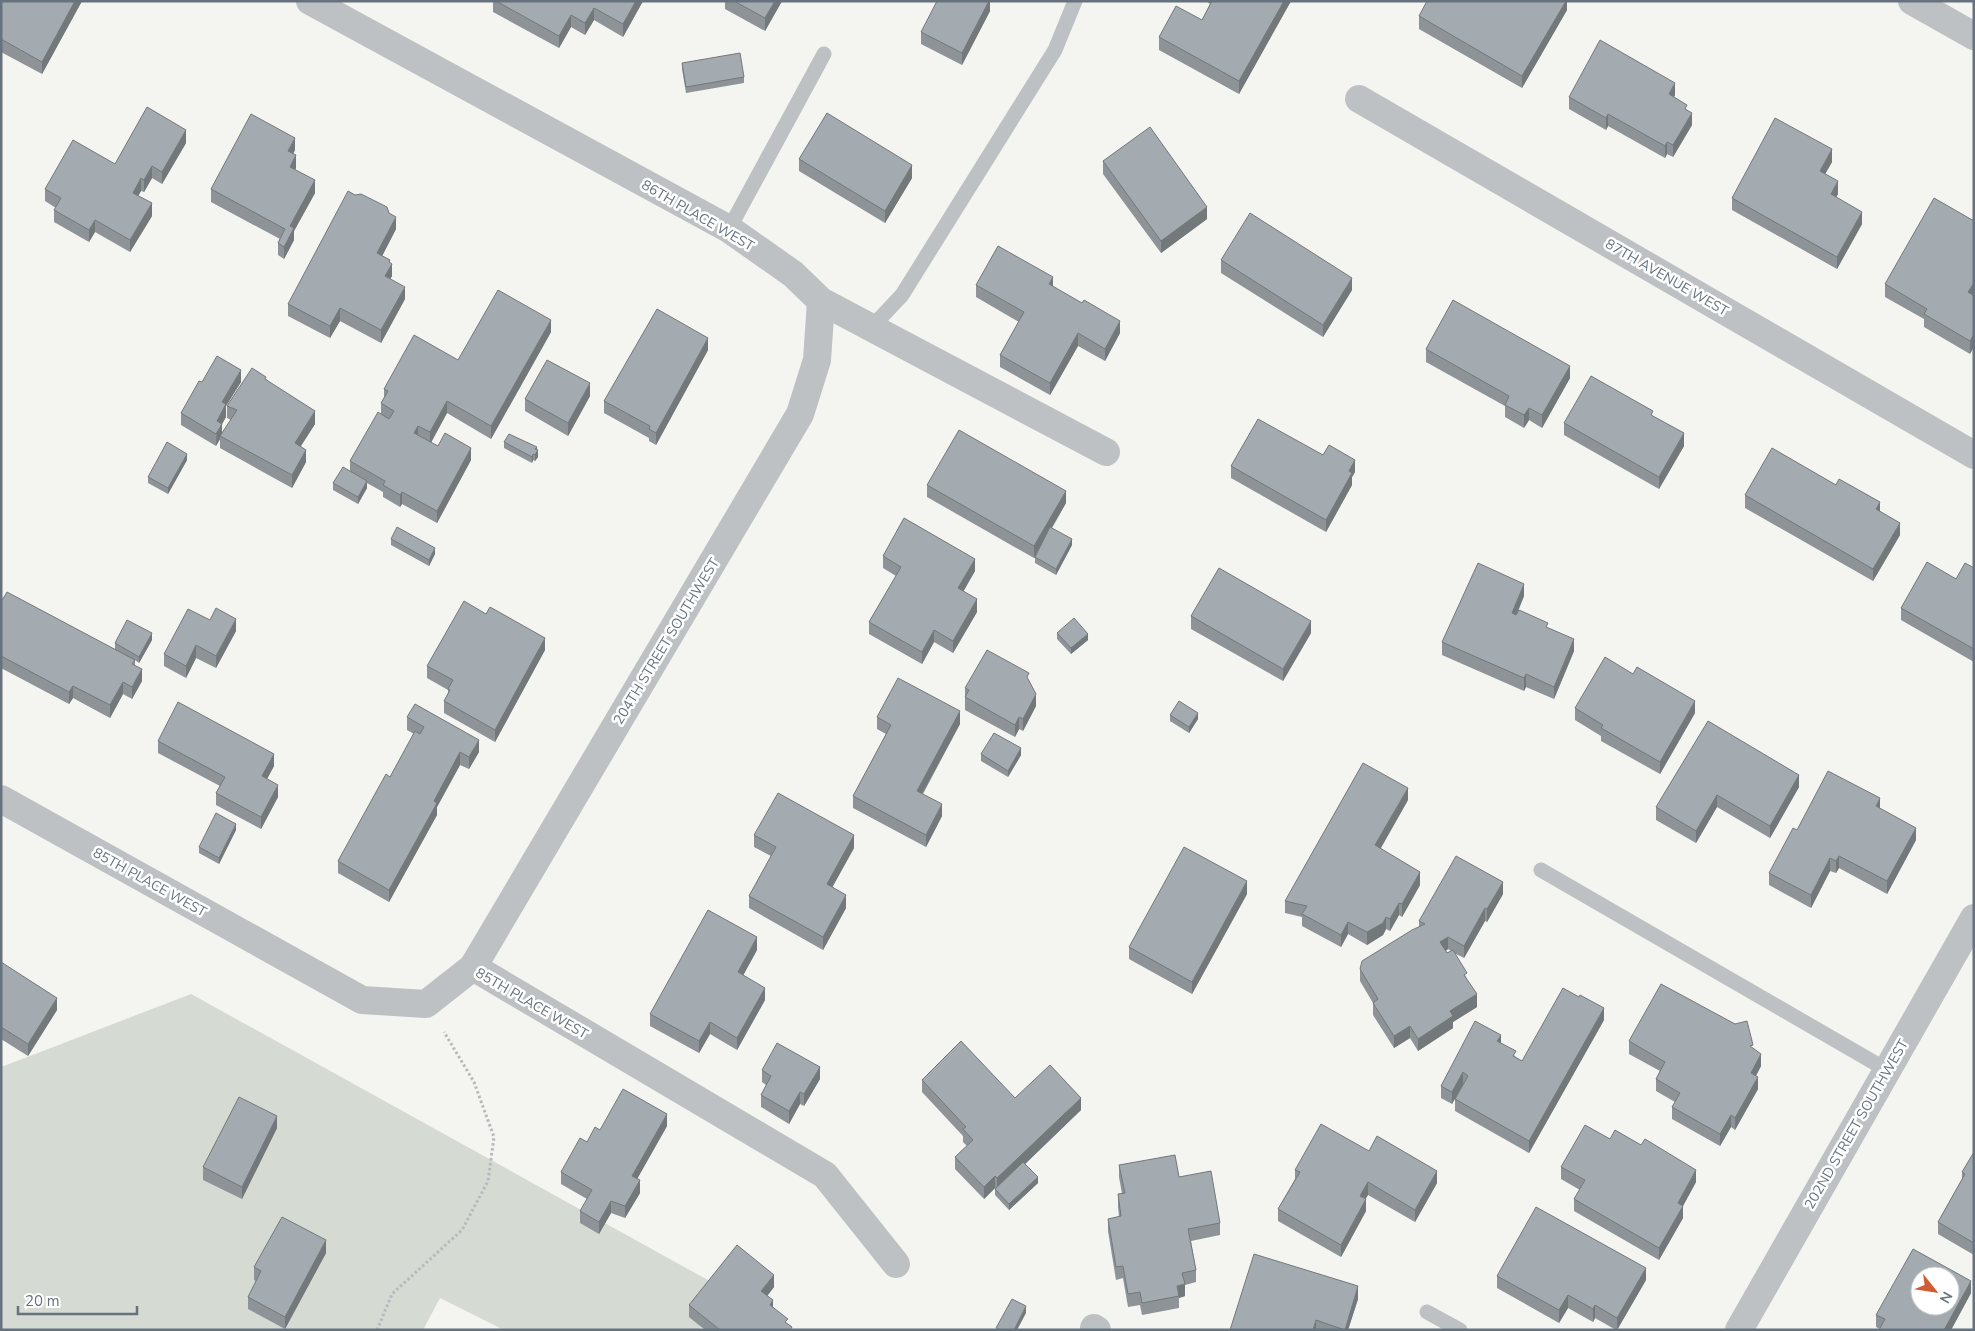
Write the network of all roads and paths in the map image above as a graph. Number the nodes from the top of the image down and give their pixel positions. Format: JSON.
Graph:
{"nodes":[{"id":1,"x":310,"y":1,"type":"edge"},
{"id":2,"x":1912,"y":1,"type":"edge"},
{"id":3,"x":1076,"y":2,"type":"edge"},
{"id":4,"x":1974,"y":36,"type":"edge"},
{"id":5,"x":824,"y":54,"type":"dead end"},
{"id":6,"x":1359,"y":99,"type":"dead end"},
{"id":7,"x":729,"y":229,"type":"junction"},
{"id":8,"x":820,"y":301,"type":"junction"},
{"id":9,"x":871,"y":328,"type":"junction"},
{"id":10,"x":1106,"y":452,"type":"dead end"},
{"id":11,"x":1974,"y":455,"type":"edge"},
{"id":12,"x":1,"y":799,"type":"edge"},
{"id":13,"x":1541,"y":870,"type":"dead end"},
{"id":14,"x":1974,"y":918,"type":"edge"},
{"id":15,"x":473,"y":967,"type":"junction"},
{"id":16,"x":426,"y":1004,"type":"junction"},
{"id":17,"x":1887,"y":1070,"type":"junction"},
{"id":18,"x":896,"y":1264,"type":"dead end"},
{"id":19,"x":1427,"y":1312,"type":"dead end"},
{"id":20,"x":377,"y":1330,"type":"edge"},
{"id":21,"x":1460,"y":1330,"type":"edge"},
{"id":22,"x":1739,"y":1330,"type":"edge"}],
"edges":[{"from":1,"to":7,"type":"street","name":"86TH PLACE WEST"},
{"from":2,"to":4,"type":"street"},
{"from":3,"to":9,"type":"lane"},
{"from":5,"to":7,"type":"lane"},
{"from":6,"to":11,"type":"street","name":"87TH AVENUE WEST"},
{"from":7,"to":8,"type":"street","name":"86TH PLACE WEST"},
{"from":8,"to":9,"type":"street","name":"86TH PLACE WEST"},
{"from":8,"to":15,"type":"street","name":"204TH STREET SOUTHWEST"},
{"from":9,"to":10,"type":"street","name":"86TH PLACE WEST"},
{"from":12,"to":16,"type":"street","name":"85TH PLACE WEST"},
{"from":13,"to":17,"type":"lane"},
{"from":14,"to":17,"type":"street","name":"202ND STREET SOUTHWEST"},
{"from":15,"to":16,"type":"street","name":"85TH PLACE WEST"},
{"from":15,"to":18,"type":"street","name":"85TH PLACE WEST"},
{"from":16,"to":20,"type":"path"},
{"from":17,"to":22,"type":"street","name":"202ND STREET SOUTHWEST"},
{"from":19,"to":21,"type":"lane"}]}
